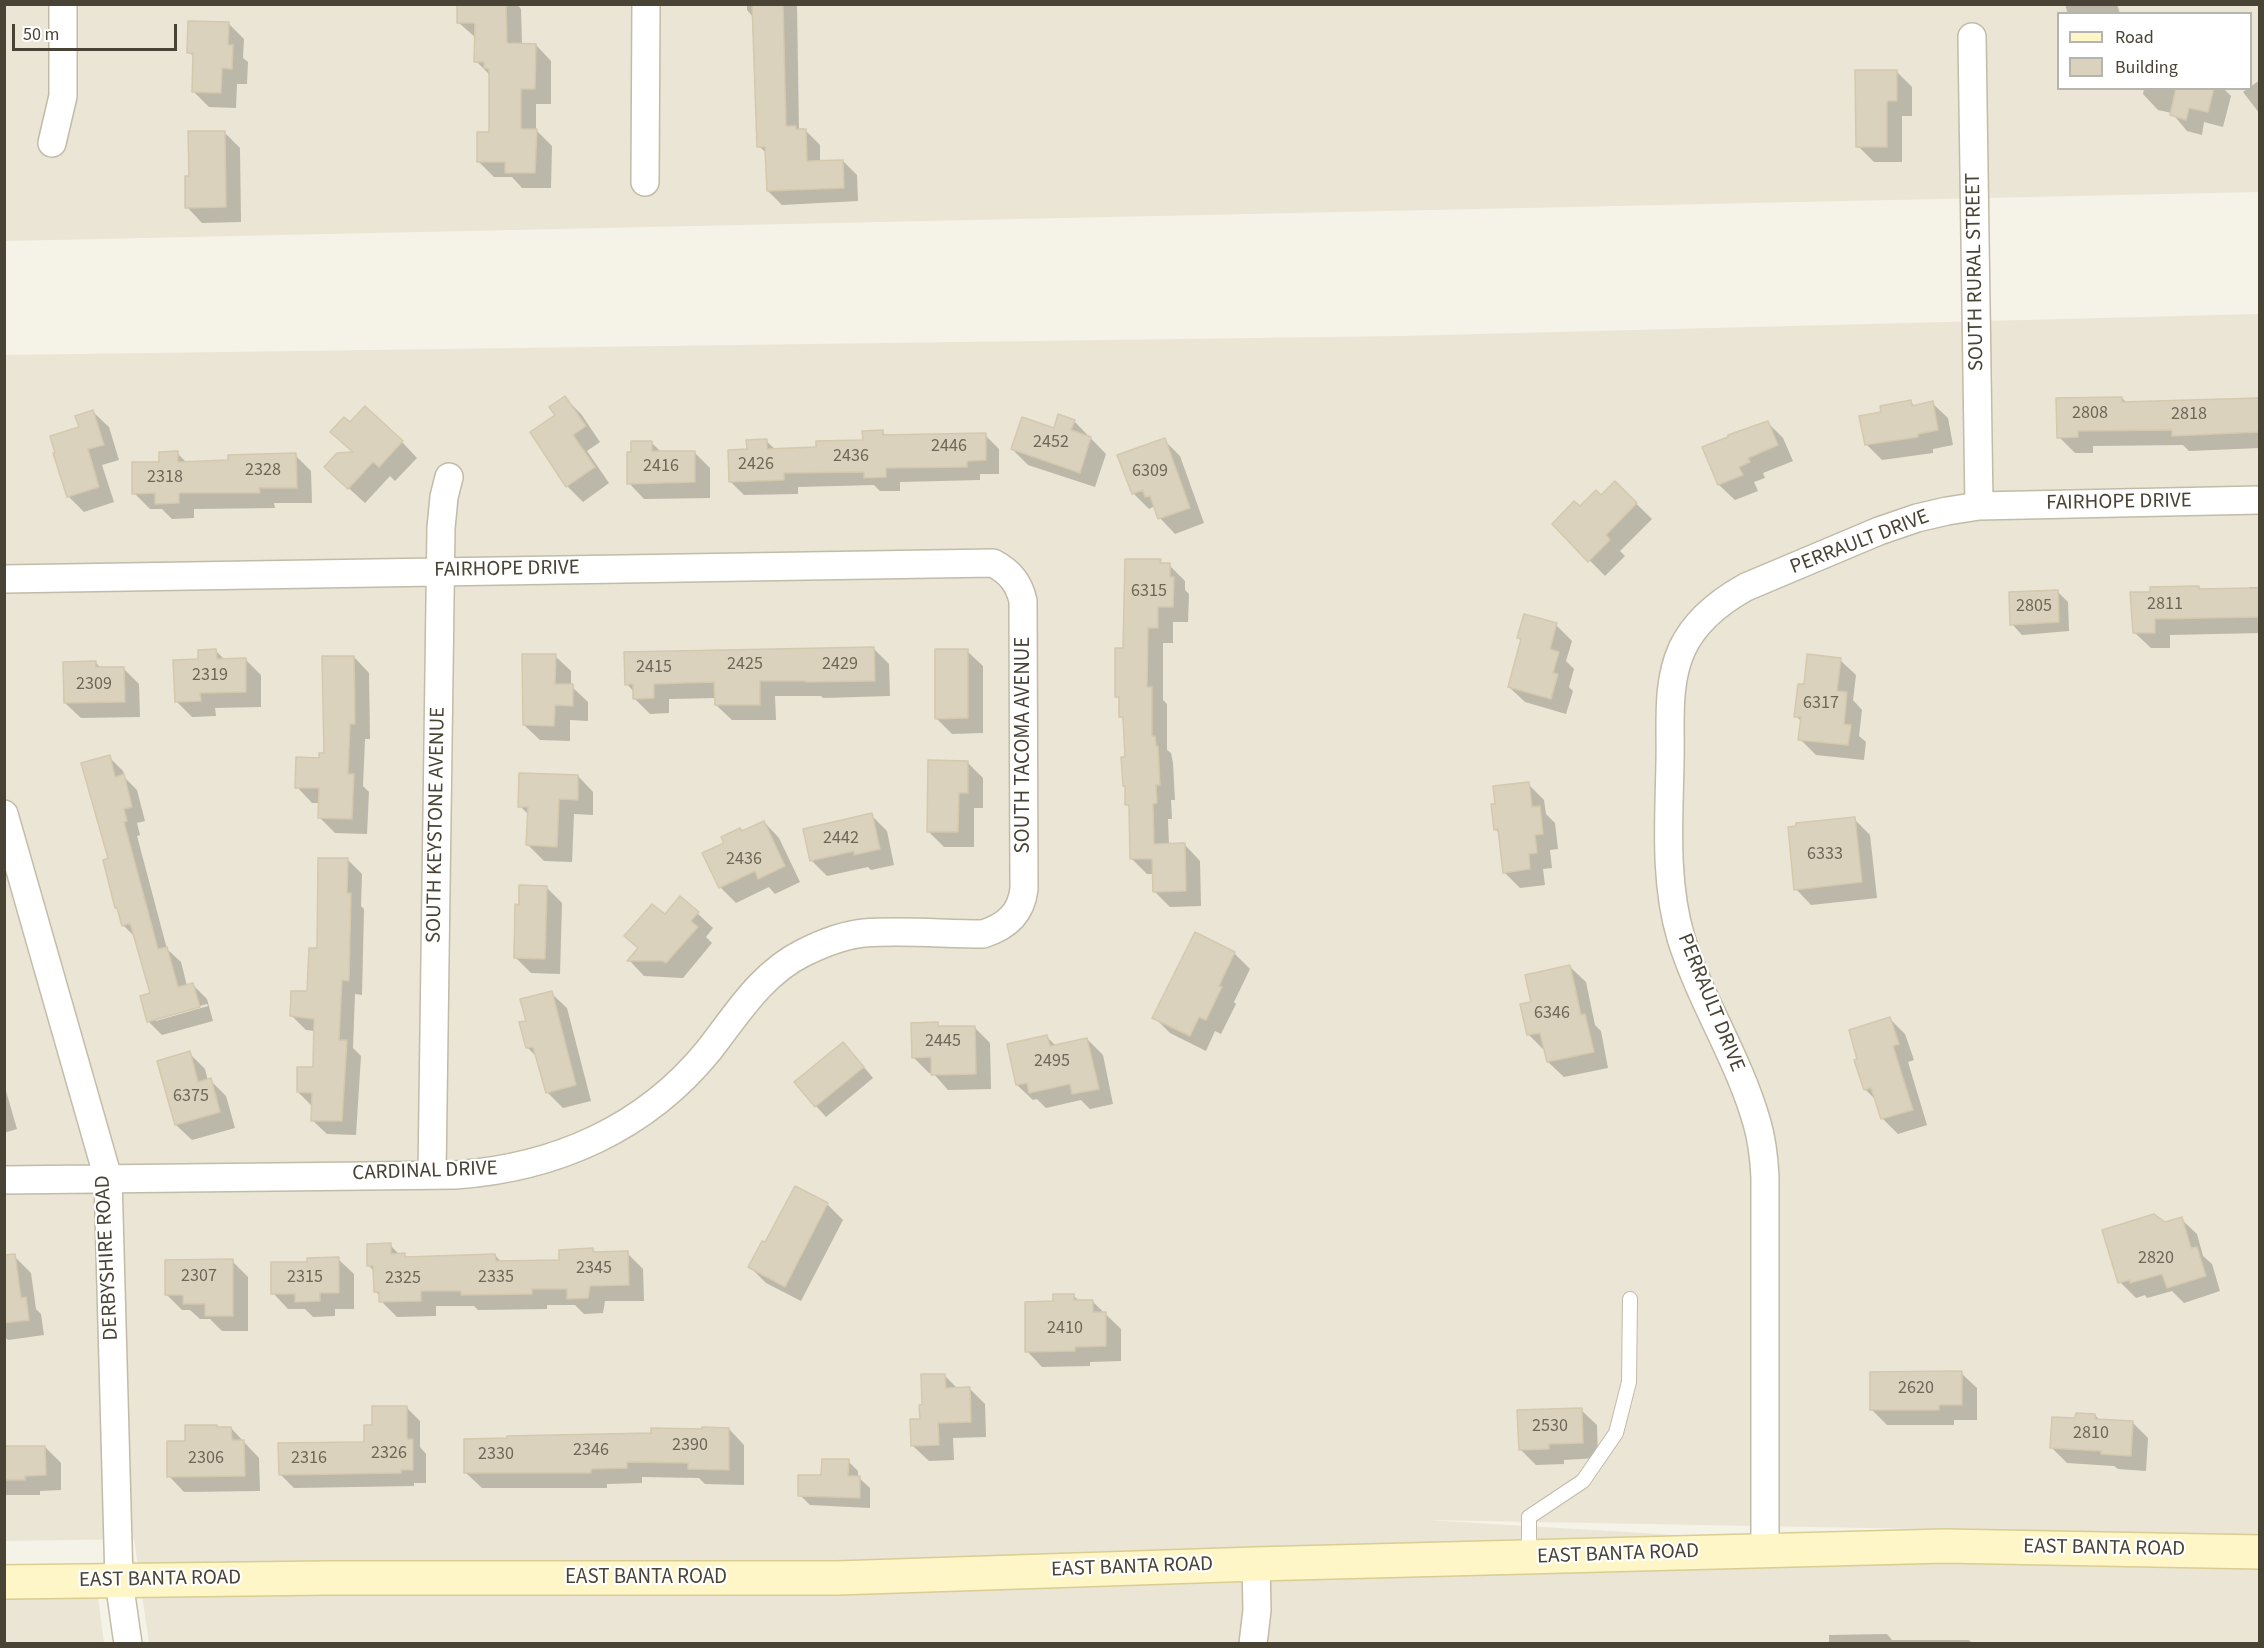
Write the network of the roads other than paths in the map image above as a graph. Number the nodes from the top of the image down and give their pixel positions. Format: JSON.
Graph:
{"nodes":[{"id":1,"x":63,"y":4,"type":"edge"},
{"id":2,"x":646,"y":4,"type":"edge"},
{"id":3,"x":1972,"y":37,"type":"dead end"},
{"id":4,"x":52,"y":143,"type":"dead end"},
{"id":5,"x":645,"y":182,"type":"dead end"},
{"id":6,"x":449,"y":477,"type":"dead end"},
{"id":7,"x":2259,"y":500,"type":"edge"},
{"id":8,"x":1979,"y":506,"type":"junction"},
{"id":9,"x":441,"y":571,"type":"junction"},
{"id":10,"x":1006,"y":572,"type":"joint"},
{"id":11,"x":4,"y":579,"type":"edge"},
{"id":12,"x":4,"y":814,"type":"edge"},
{"id":13,"x":1010,"y":920,"type":"joint"},
{"id":14,"x":432,"y":1175,"type":"junction"},
{"id":15,"x":108,"y":1178,"type":"junction"},
{"id":16,"x":4,"y":1180,"type":"edge"},
{"id":17,"x":1630,"y":1299,"type":"dead end"},
{"id":18,"x":1765,"y":1551,"type":"junction"},
{"id":19,"x":2259,"y":1552,"type":"edge"},
{"id":20,"x":1529,"y":1558,"type":"junction"},
{"id":21,"x":1256,"y":1564,"type":"junction"},
{"id":22,"x":119,"y":1581,"type":"junction"},
{"id":23,"x":4,"y":1582,"type":"edge"},
{"id":24,"x":128,"y":1644,"type":"edge"},
{"id":25,"x":1253,"y":1644,"type":"edge"}],
"edges":[{"from":1,"to":4,"type":"street"},
{"from":2,"to":5,"type":"street"},
{"from":3,"to":8,"type":"street","name":"SOUTH RURAL STREET"},
{"from":6,"to":9,"type":"street","name":"SOUTH KEYSTONE AVENUE"},
{"from":7,"to":8,"type":"street","name":"FAIRHOPE DRIVE"},
{"from":8,"to":18,"type":"street","name":"PERRAULT DRIVE"},
{"from":9,"to":10,"type":"street","name":"FAIRHOPE DRIVE"},
{"from":9,"to":11,"type":"street","name":"FAIRHOPE DRIVE"},
{"from":9,"to":14,"type":"street","name":"SOUTH KEYSTONE AVENUE"},
{"from":10,"to":13,"type":"street","name":"SOUTH TACOMA AVENUE"},
{"from":12,"to":15,"type":"street","name":"DERBYSHIRE ROAD"},
{"from":13,"to":14,"type":"street","name":"CARDINAL DRIVE"},
{"from":14,"to":15,"type":"street","name":"CARDINAL DRIVE"},
{"from":15,"to":16,"type":"street","name":"CARDINAL DRIVE"},
{"from":15,"to":22,"type":"street","name":"DERBYSHIRE ROAD"},
{"from":17,"to":20,"type":"lane"},
{"from":18,"to":19,"type":"street","name":"EAST BANTA ROAD"},
{"from":18,"to":20,"type":"street","name":"EAST BANTA ROAD"},
{"from":20,"to":21,"type":"street","name":"EAST BANTA ROAD"},
{"from":21,"to":22,"type":"street","name":"EAST BANTA ROAD"},
{"from":21,"to":25,"type":"street"},
{"from":22,"to":23,"type":"street","name":"EAST BANTA ROAD"},
{"from":22,"to":24,"type":"street","name":"DERBYSHIRE ROAD"}]}
